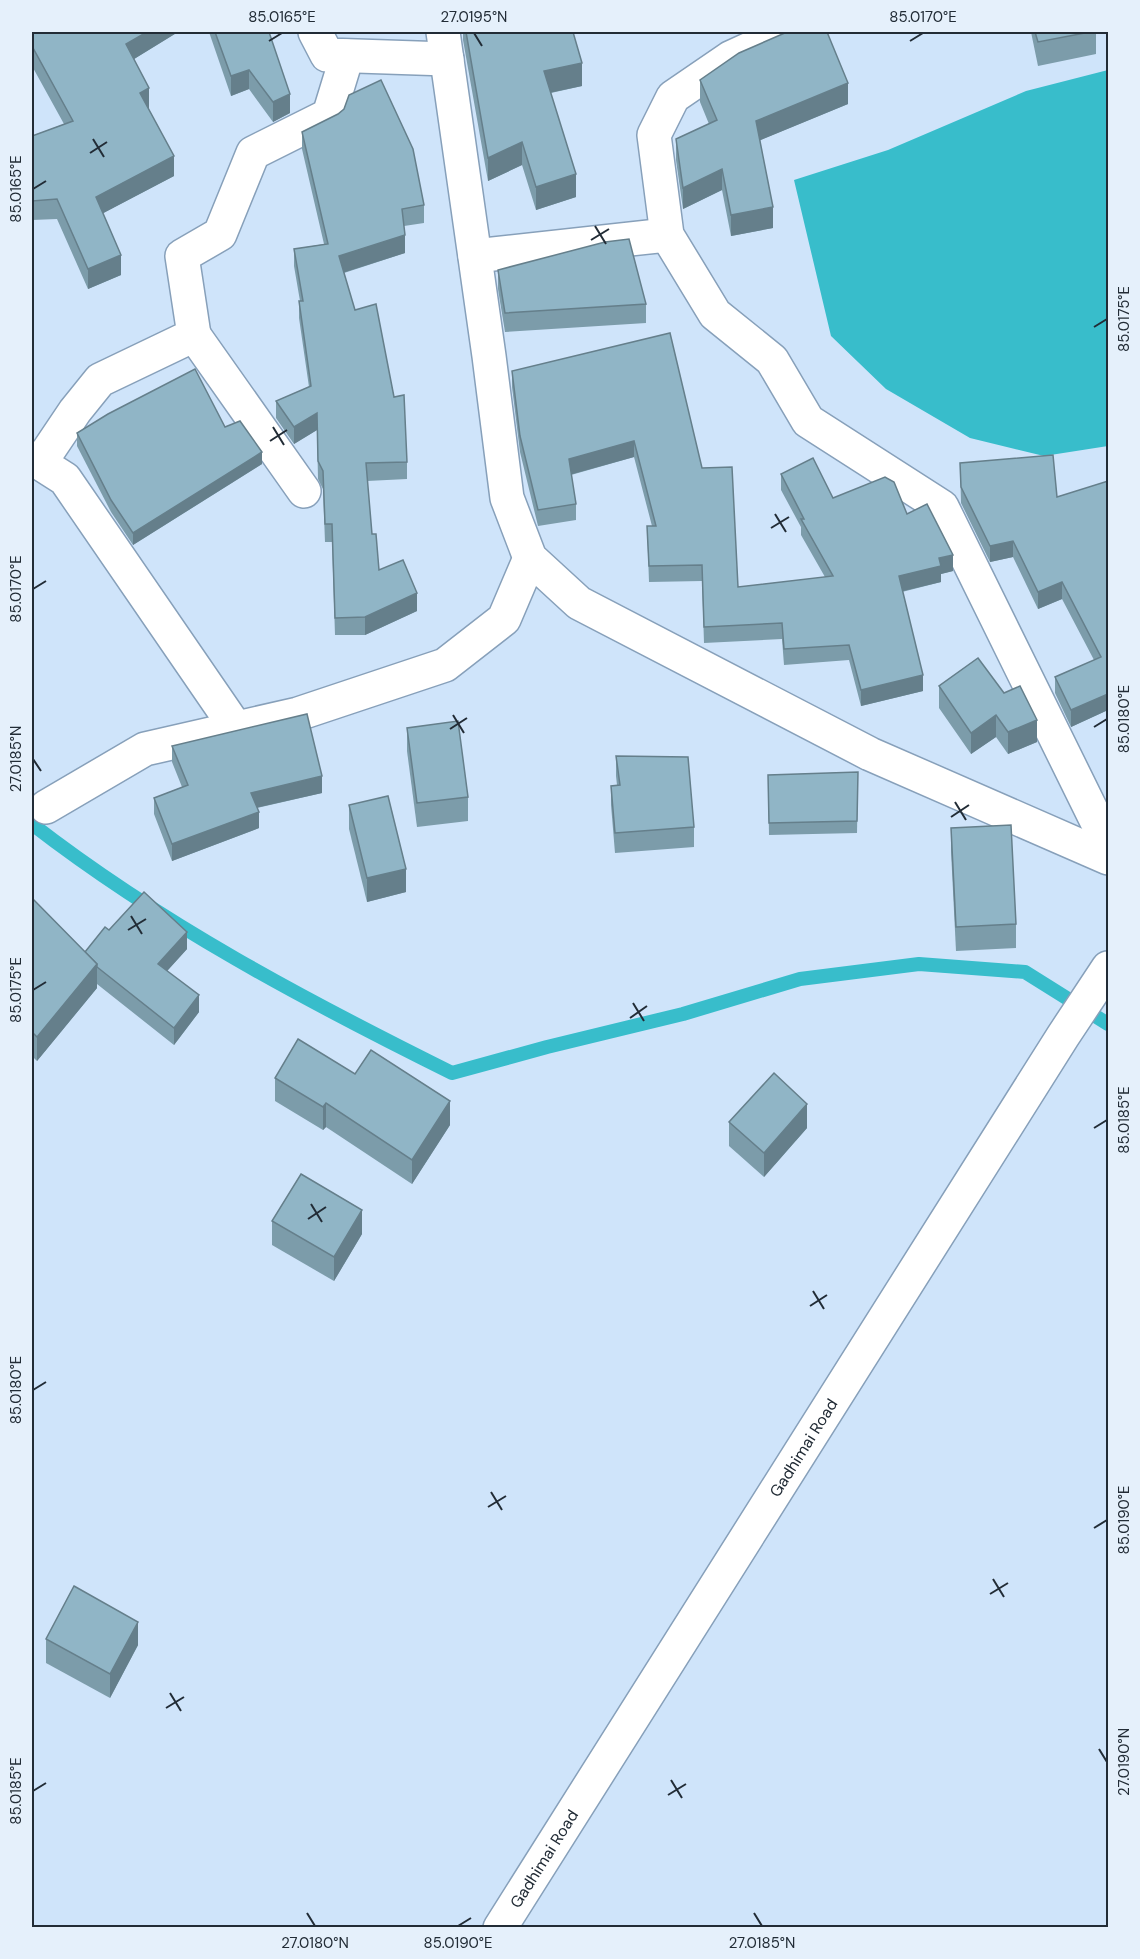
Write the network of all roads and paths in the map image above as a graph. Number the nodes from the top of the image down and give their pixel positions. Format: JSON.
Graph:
{"nodes":[{"id":1,"x":315,"y":32,"type":"edge"},
{"id":2,"x":786,"y":32,"type":"edge"},
{"id":3,"x":445,"y":45,"type":"edge"},
{"id":4,"x":347,"y":56,"type":"junction"},
{"id":5,"x":666,"y":235,"type":"junction"},
{"id":6,"x":475,"y":256,"type":"junction"},
{"id":7,"x":194,"y":335,"type":"junction"},
{"id":8,"x":36,"y":461,"type":"edge"},
{"id":9,"x":304,"y":491,"type":"dead end"},
{"id":10,"x":530,"y":558,"type":"junction"},
{"id":11,"x":236,"y":728,"type":"junction"},
{"id":12,"x":46,"y":807,"type":"dead end"},
{"id":13,"x":1108,"y":844,"type":"edge"},
{"id":14,"x":1108,"y":858,"type":"edge"},
{"id":15,"x":1108,"y":968,"type":"edge"},
{"id":16,"x":500,"y":1928,"type":"edge"}],
"edges":[{"from":1,"to":4,"type":"street"},
{"from":2,"to":5,"type":"street"},
{"from":3,"to":4,"type":"street"},
{"from":3,"to":6,"type":"street"},
{"from":4,"to":7,"type":"street"},
{"from":5,"to":6,"type":"street"},
{"from":5,"to":13,"type":"street"},
{"from":6,"to":10,"type":"street"},
{"from":7,"to":8,"type":"street"},
{"from":7,"to":9,"type":"street"},
{"from":8,"to":11,"type":"street"},
{"from":10,"to":11,"type":"street"},
{"from":10,"to":14,"type":"street"},
{"from":11,"to":12,"type":"street"},
{"from":15,"to":16,"type":"street","name":"Gadhimai Road"}]}
